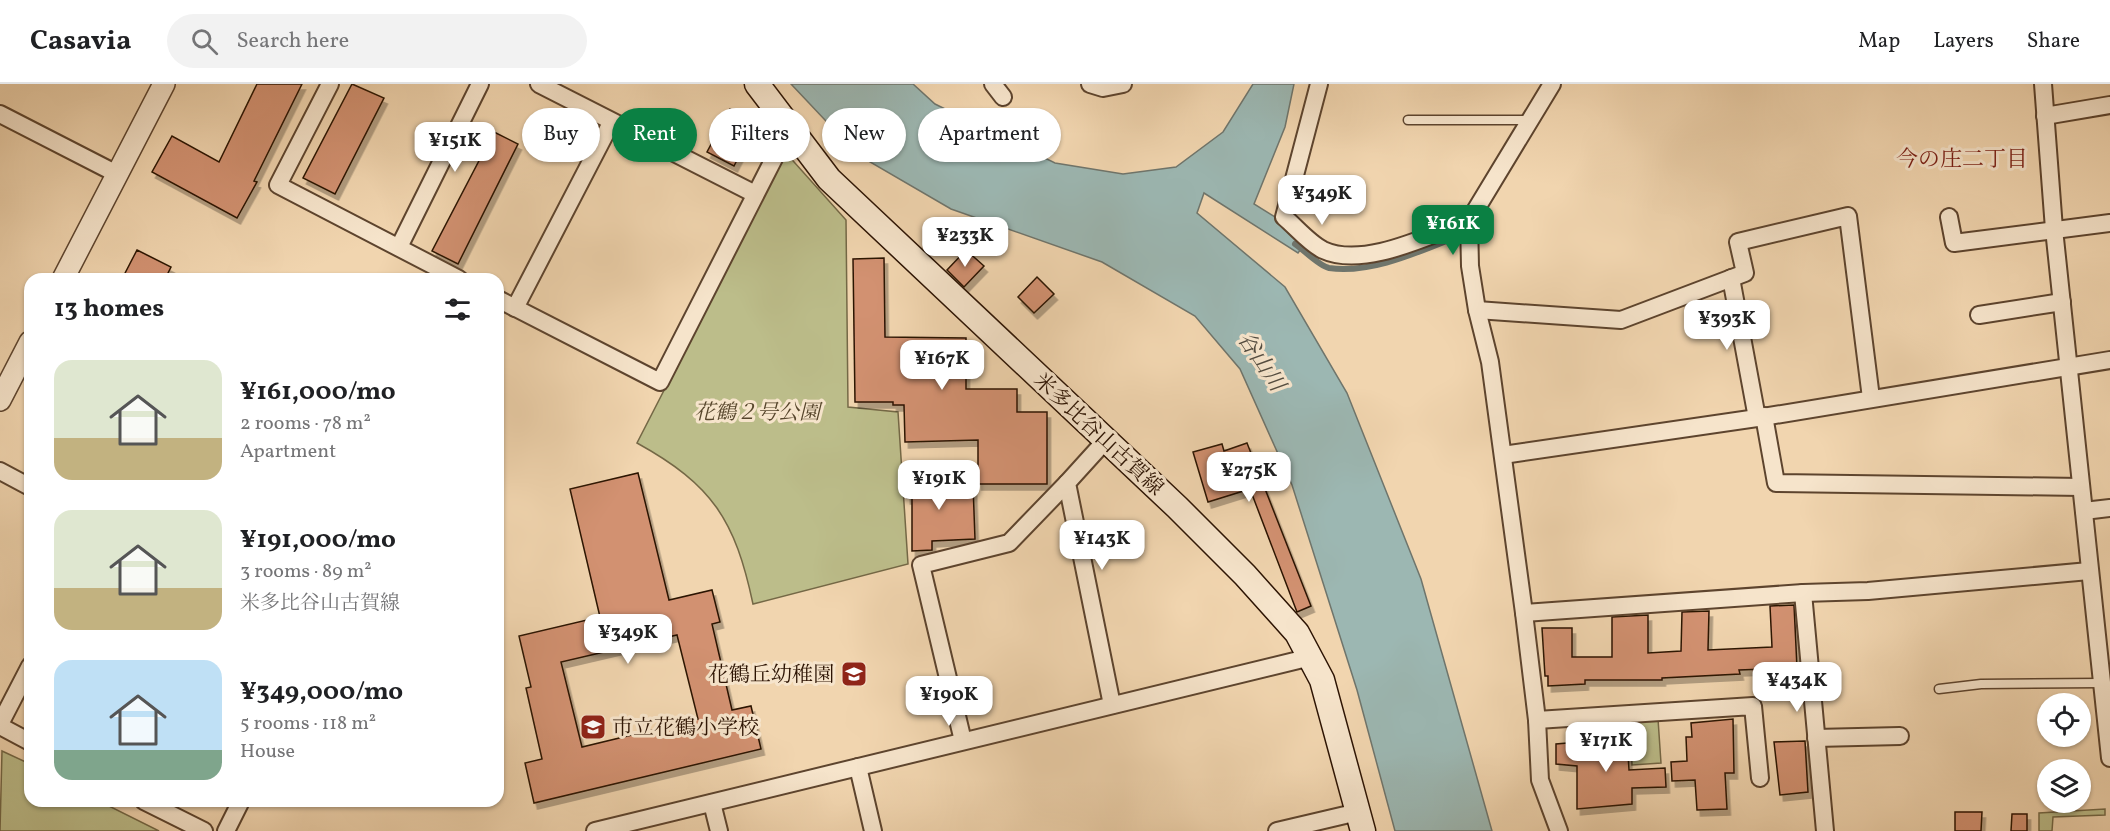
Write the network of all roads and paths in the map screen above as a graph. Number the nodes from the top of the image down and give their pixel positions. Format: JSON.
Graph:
{"nodes":[{"id":1,"x":164,"y":84,"type":"edge"},
{"id":2,"x":330,"y":84,"type":"edge"},
{"id":3,"x":480,"y":84,"type":"edge"},
{"id":4,"x":539,"y":84,"type":"edge"},
{"id":5,"x":757,"y":84,"type":"edge"},
{"id":6,"x":1090,"y":84,"type":"edge"},
{"id":7,"x":1123,"y":84,"type":"edge"},
{"id":8,"x":1319,"y":84,"type":"edge"},
{"id":9,"x":1552,"y":84,"type":"edge"},
{"id":10,"x":2043,"y":84,"type":"edge"},
{"id":11,"x":2110,"y":105,"type":"edge"},
{"id":12,"x":774,"y":108,"type":"edge"},
{"id":13,"x":0,"y":114,"type":"edge"},
{"id":14,"x":2045,"y":116,"type":"junction"},
{"id":15,"x":1408,"y":120,"type":"dead end"},
{"id":16,"x":1530,"y":120,"type":"junction"},
{"id":17,"x":611,"y":123,"type":"junction"},
{"id":18,"x":810,"y":155,"type":"edge"},
{"id":19,"x":772,"y":162,"type":"edge"},
{"id":20,"x":117,"y":174,"type":"junction"},
{"id":21,"x":755,"y":194,"type":"junction"},
{"id":22,"x":1949,"y":217,"type":"dead end"},
{"id":23,"x":1469,"y":220,"type":"junction"},
{"id":24,"x":2110,"y":223,"type":"edge"},
{"id":25,"x":2054,"y":230,"type":"junction"},
{"id":26,"x":399,"y":248,"type":"junction"},
{"id":27,"x":66,"y":273,"type":"edge"},
{"id":28,"x":447,"y":273,"type":"edge"},
{"id":29,"x":1731,"y":278,"type":"junction"},
{"id":30,"x":504,"y":302,"type":"edge"},
{"id":31,"x":2062,"y":302,"type":"junction"},
{"id":32,"x":515,"y":308,"type":"junction"},
{"id":33,"x":1477,"y":310,"type":"junction"},
{"id":34,"x":1979,"y":315,"type":"dead end"},
{"id":35,"x":24,"y":354,"type":"edge"},
{"id":36,"x":2110,"y":360,"type":"edge"},
{"id":37,"x":2070,"y":366,"type":"junction"},
{"id":38,"x":1871,"y":398,"type":"junction"},
{"id":39,"x":0,"y":400,"type":"edge"},
{"id":40,"x":1760,"y":417,"type":"junction"},
{"id":41,"x":1106,"y":440,"type":"junction"},
{"id":42,"x":1503,"y":455,"type":"junction"},
{"id":43,"x":0,"y":471,"type":"edge"},
{"id":44,"x":1067,"y":483,"type":"junction"},
{"id":45,"x":24,"y":484,"type":"edge"},
{"id":46,"x":2081,"y":487,"type":"junction"},
{"id":47,"x":2110,"y":508,"type":"edge"},
{"id":48,"x":2084,"y":511,"type":"junction"},
{"id":49,"x":2089,"y":571,"type":"junction"},
{"id":50,"x":1803,"y":593,"type":"junction"},
{"id":51,"x":1524,"y":613,"type":"junction"},
{"id":52,"x":1311,"y":657,"type":"junction"},
{"id":53,"x":24,"y":678,"type":"edge"},
{"id":54,"x":1939,"y":689,"type":"dead end"},
{"id":55,"x":2105,"y":693,"type":"edge"},
{"id":56,"x":1112,"y":705,"type":"junction"},
{"id":57,"x":1537,"y":720,"type":"junction"},
{"id":58,"x":0,"y":725,"type":"edge"},
{"id":59,"x":1900,"y":736,"type":"dead end"},
{"id":60,"x":1816,"y":738,"type":"junction"},
{"id":61,"x":24,"y":739,"type":"edge"},
{"id":62,"x":963,"y":741,"type":"junction"},
{"id":63,"x":2110,"y":758,"type":"edge"},
{"id":64,"x":858,"y":767,"type":"junction"},
{"id":65,"x":1760,"y":778,"type":"dead end"},
{"id":66,"x":712,"y":803,"type":"junction"},
{"id":67,"x":156,"y":807,"type":"edge"},
{"id":68,"x":238,"y":807,"type":"edge"},
{"id":69,"x":1360,"y":821,"type":"edge"},
{"id":70,"x":204,"y":831,"type":"edge"},
{"id":71,"x":226,"y":831,"type":"edge"},
{"id":72,"x":595,"y":831,"type":"edge"},
{"id":73,"x":719,"y":831,"type":"edge"},
{"id":74,"x":873,"y":831,"type":"edge"},
{"id":75,"x":1277,"y":831,"type":"edge"},
{"id":76,"x":1559,"y":831,"type":"edge"},
{"id":77,"x":1825,"y":831,"type":"edge"}],
"edges":[{"from":1,"to":20,"type":"street"},
{"from":2,"to":26,"type":"street"},
{"from":3,"to":26,"type":"street"},
{"from":4,"to":17,"type":"street"},
{"from":5,"to":12,"type":"main road","name":"米多比谷山古賀線"},
{"from":6,"to":7,"type":"street"},
{"from":8,"to":23,"type":"street"},
{"from":9,"to":16,"type":"street"},
{"from":10,"to":14,"type":"street"},
{"from":11,"to":14,"type":"street"},
{"from":13,"to":20,"type":"street"},
{"from":14,"to":25,"type":"street"},
{"from":15,"to":16,"type":"lane"},
{"from":16,"to":23,"type":"street"},
{"from":17,"to":21,"type":"street"},
{"from":17,"to":32,"type":"street"},
{"from":18,"to":41,"type":"main road","name":"米多比谷山古賀線"},
{"from":19,"to":21,"type":"street"},
{"from":20,"to":27,"type":"street"},
{"from":21,"to":32,"type":"street"},
{"from":22,"to":25,"type":"street"},
{"from":23,"to":33,"type":"street"},
{"from":24,"to":25,"type":"street"},
{"from":25,"to":31,"type":"street"},
{"from":26,"to":28,"type":"street"},
{"from":29,"to":33,"type":"street"},
{"from":29,"to":38,"type":"street"},
{"from":29,"to":40,"type":"street"},
{"from":30,"to":32,"type":"street"},
{"from":31,"to":34,"type":"street"},
{"from":31,"to":37,"type":"street"},
{"from":33,"to":42,"type":"street"},
{"from":35,"to":39,"type":"street"},
{"from":36,"to":37,"type":"street"},
{"from":37,"to":38,"type":"street"},
{"from":37,"to":46,"type":"street"},
{"from":38,"to":40,"type":"street"},
{"from":40,"to":42,"type":"street"},
{"from":40,"to":46,"type":"street"},
{"from":41,"to":44,"type":"street"},
{"from":41,"to":52,"type":"main road","name":"米多比谷山古賀線"},
{"from":42,"to":51,"type":"street"},
{"from":43,"to":45,"type":"street"},
{"from":44,"to":56,"type":"street"},
{"from":44,"to":62,"type":"street"},
{"from":46,"to":48,"type":"street"},
{"from":47,"to":48,"type":"street"},
{"from":48,"to":49,"type":"street"},
{"from":49,"to":50,"type":"street"},
{"from":49,"to":55,"type":"street"},
{"from":50,"to":51,"type":"street"},
{"from":50,"to":60,"type":"street"},
{"from":51,"to":57,"type":"street"},
{"from":52,"to":56,"type":"street"},
{"from":52,"to":69,"type":"main road","name":"米多比谷山古賀線"},
{"from":53,"to":58,"type":"street"},
{"from":54,"to":55,"type":"lane"},
{"from":55,"to":63,"type":"street"},
{"from":56,"to":62,"type":"street"},
{"from":57,"to":65,"type":"street"},
{"from":57,"to":76,"type":"street"},
{"from":58,"to":61,"type":"street"},
{"from":59,"to":60,"type":"street"},
{"from":60,"to":77,"type":"street"},
{"from":62,"to":64,"type":"street"},
{"from":64,"to":66,"type":"street"},
{"from":64,"to":74,"type":"street"},
{"from":66,"to":72,"type":"street"},
{"from":66,"to":73,"type":"street"},
{"from":67,"to":70,"type":"street"},
{"from":68,"to":71,"type":"street"},
{"from":69,"to":75,"type":"street"}]}
